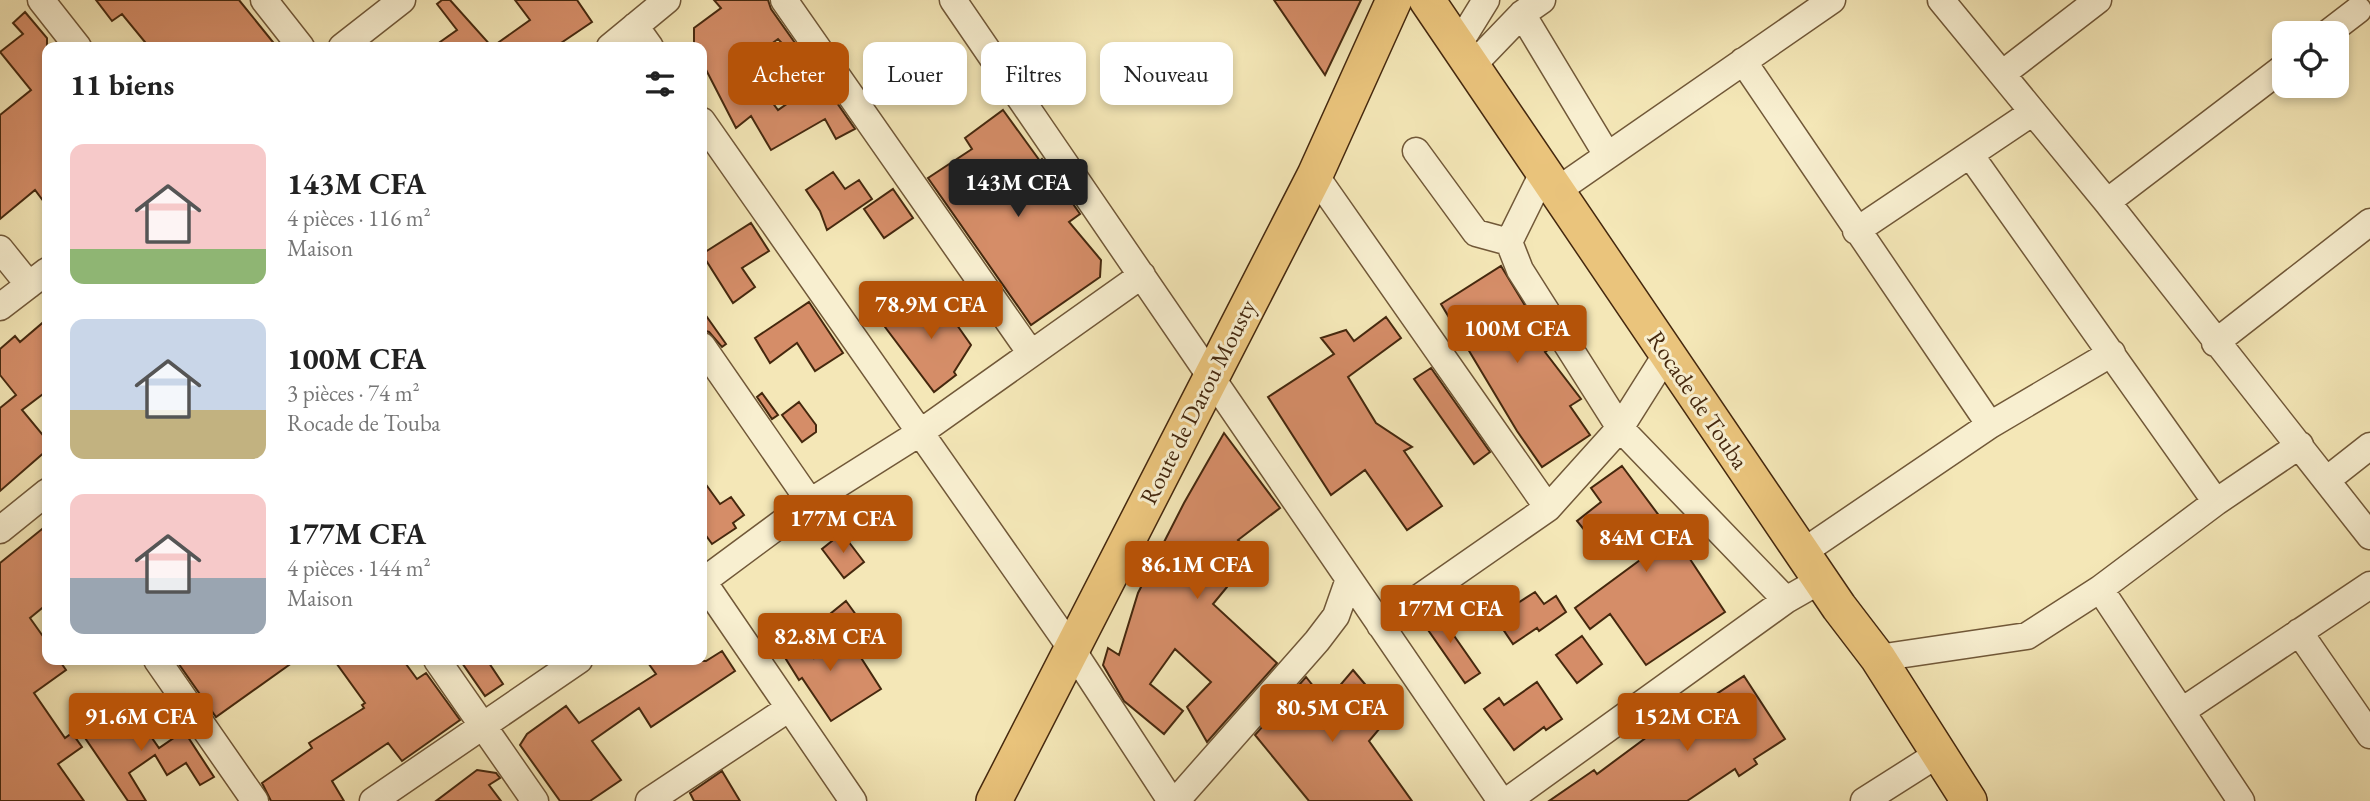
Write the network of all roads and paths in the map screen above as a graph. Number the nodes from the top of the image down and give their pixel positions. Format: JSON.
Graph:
{"nodes":[{"id":1,"x":41,"y":0,"type":"edge"},
{"id":2,"x":264,"y":0,"type":"edge"},
{"id":3,"x":402,"y":0,"type":"edge"},
{"id":4,"x":667,"y":0,"type":"edge"},
{"id":5,"x":784,"y":0,"type":"edge"},
{"id":6,"x":953,"y":0,"type":"edge"},
{"id":7,"x":1394,"y":0,"type":"edge"},
{"id":8,"x":1427,"y":0,"type":"edge"},
{"id":9,"x":1832,"y":0,"type":"edge"},
{"id":10,"x":1941,"y":0,"type":"edge"},
{"id":11,"x":2098,"y":0,"type":"edge"},
{"id":12,"x":1483,"y":2,"type":"edge"},
{"id":13,"x":1532,"y":7,"type":"edge"},
{"id":14,"x":643,"y":37,"type":"edge"},
{"id":15,"x":74,"y":42,"type":"edge"},
{"id":16,"x":297,"y":42,"type":"edge"},
{"id":17,"x":348,"y":42,"type":"edge"},
{"id":18,"x":1464,"y":57,"type":"junction"},
{"id":19,"x":1743,"y":61,"type":"junction"},
{"id":20,"x":2002,"y":74,"type":"junction"},
{"id":21,"x":2272,"y":76,"type":"edge"},
{"id":22,"x":2033,"y":112,"type":"junction"},
{"id":23,"x":707,"y":128,"type":"edge"},
{"id":24,"x":1416,"y":151,"type":"dead end"},
{"id":25,"x":1608,"y":155,"type":"junction"},
{"id":26,"x":1971,"y":156,"type":"junction"},
{"id":27,"x":1315,"y":175,"type":"junction"},
{"id":28,"x":1551,"y":180,"type":"junction"},
{"id":29,"x":2107,"y":202,"type":"junction"},
{"id":30,"x":2370,"y":222,"type":"edge"},
{"id":31,"x":1856,"y":231,"type":"junction"},
{"id":32,"x":1508,"y":242,"type":"junction"},
{"id":33,"x":0,"y":248,"type":"edge"},
{"id":34,"x":1142,"y":275,"type":"junction"},
{"id":35,"x":38,"y":278,"type":"edge"},
{"id":36,"x":0,"y":307,"type":"edge"},
{"id":37,"x":2215,"y":343,"type":"junction"},
{"id":38,"x":1030,"y":352,"type":"junction"},
{"id":39,"x":707,"y":353,"type":"edge"},
{"id":40,"x":2112,"y":353,"type":"junction"},
{"id":41,"x":1666,"y":355,"type":"junction"},
{"id":42,"x":1212,"y":379,"type":"junction"},
{"id":43,"x":1990,"y":425,"type":"junction"},
{"id":44,"x":1620,"y":428,"type":"junction"},
{"id":45,"x":920,"y":432,"type":"junction"},
{"id":46,"x":2300,"y":445,"type":"junction"},
{"id":47,"x":2370,"y":446,"type":"edge"},
{"id":48,"x":2328,"y":479,"type":"junction"},
{"id":49,"x":42,"y":498,"type":"edge"},
{"id":50,"x":810,"y":502,"type":"junction"},
{"id":51,"x":2216,"y":502,"type":"junction"},
{"id":52,"x":1548,"y":509,"type":"junction"},
{"id":53,"x":5,"y":516,"type":"edge"},
{"id":54,"x":2370,"y":536,"type":"edge"},
{"id":55,"x":1812,"y":566,"type":"junction"},
{"id":56,"x":707,"y":577,"type":"edge"},
{"id":57,"x":1349,"y":579,"type":"junction"},
{"id":58,"x":2370,"y":585,"type":"edge"},
{"id":59,"x":707,"y":588,"type":"edge"},
{"id":60,"x":2100,"y":589,"type":"junction"},
{"id":61,"x":1786,"y":600,"type":"junction"},
{"id":62,"x":1380,"y":625,"type":"junction"},
{"id":63,"x":2299,"y":632,"type":"junction"},
{"id":64,"x":1071,"y":648,"type":"junction"},
{"id":65,"x":1878,"y":658,"type":"junction"},
{"id":66,"x":160,"y":665,"type":"edge"},
{"id":67,"x":441,"y":665,"type":"edge"},
{"id":68,"x":572,"y":665,"type":"edge"},
{"id":69,"x":788,"y":709,"type":"junction"},
{"id":70,"x":2182,"y":711,"type":"junction"},
{"id":71,"x":484,"y":725,"type":"junction"},
{"id":72,"x":2370,"y":734,"type":"edge"},
{"id":73,"x":1938,"y":754,"type":"junction"},
{"id":74,"x":1880,"y":797,"type":"edge"},
{"id":75,"x":255,"y":801,"type":"edge"},
{"id":76,"x":373,"y":801,"type":"edge"},
{"id":77,"x":535,"y":801,"type":"edge"},
{"id":78,"x":649,"y":801,"type":"edge"},
{"id":79,"x":853,"y":801,"type":"edge"},
{"id":80,"x":994,"y":801,"type":"edge"},
{"id":81,"x":1174,"y":801,"type":"edge"},
{"id":82,"x":1501,"y":801,"type":"edge"},
{"id":83,"x":1507,"y":801,"type":"edge"},
{"id":84,"x":1969,"y":801,"type":"edge"},
{"id":85,"x":2241,"y":801,"type":"edge"}],
"edges":[{"from":1,"to":15,"type":"street"},
{"from":2,"to":16,"type":"street"},
{"from":3,"to":17,"type":"street"},
{"from":4,"to":14,"type":"street"},
{"from":5,"to":38,"type":"street"},
{"from":6,"to":34,"type":"street"},
{"from":7,"to":27,"type":"main road","name":"Route de Darou Mousty"},
{"from":8,"to":18,"type":"main road","name":"Rocade de Touba"},
{"from":9,"to":19,"type":"street"},
{"from":10,"to":20,"type":"street"},
{"from":11,"to":20,"type":"street"},
{"from":12,"to":18,"type":"street"},
{"from":13,"to":18,"type":"street"},
{"from":13,"to":25,"type":"street"},
{"from":18,"to":28,"type":"main road","name":"Rocade de Touba"},
{"from":19,"to":25,"type":"street"},
{"from":19,"to":31,"type":"street"},
{"from":20,"to":22,"type":"street"},
{"from":21,"to":29,"type":"street"},
{"from":22,"to":26,"type":"street"},
{"from":22,"to":29,"type":"street"},
{"from":23,"to":45,"type":"street"},
{"from":24,"to":32,"type":"street"},
{"from":25,"to":28,"type":"street"},
{"from":26,"to":31,"type":"street"},
{"from":26,"to":40,"type":"street"},
{"from":27,"to":42,"type":"main road","name":"Route de Darou Mousty"},
{"from":27,"to":52,"type":"street"},
{"from":28,"to":32,"type":"street"},
{"from":28,"to":41,"type":"main road","name":"Rocade de Touba"},
{"from":29,"to":37,"type":"street"},
{"from":30,"to":37,"type":"street"},
{"from":31,"to":43,"type":"street"},
{"from":32,"to":44,"type":"street"},
{"from":33,"to":35,"type":"street"},
{"from":34,"to":38,"type":"street"},
{"from":34,"to":42,"type":"street"},
{"from":35,"to":36,"type":"street"},
{"from":37,"to":46,"type":"street"},
{"from":38,"to":45,"type":"street"},
{"from":39,"to":50,"type":"street"},
{"from":40,"to":43,"type":"street"},
{"from":40,"to":51,"type":"street"},
{"from":41,"to":44,"type":"street"},
{"from":41,"to":55,"type":"main road","name":"Rocade de Touba"},
{"from":42,"to":57,"type":"street"},
{"from":42,"to":64,"type":"main road","name":"Route de Darou Mousty"},
{"from":43,"to":55,"type":"street"},
{"from":44,"to":52,"type":"street"},
{"from":44,"to":61,"type":"street"},
{"from":45,"to":50,"type":"street"},
{"from":45,"to":64,"type":"street"},
{"from":46,"to":48,"type":"street"},
{"from":46,"to":51,"type":"street"},
{"from":47,"to":48,"type":"street"},
{"from":48,"to":54,"type":"street"},
{"from":49,"to":53,"type":"street"},
{"from":50,"to":56,"type":"street"},
{"from":51,"to":60,"type":"street"},
{"from":52,"to":62,"type":"street"},
{"from":55,"to":61,"type":"street"},
{"from":55,"to":65,"type":"main road","name":"Rocade de Touba"},
{"from":57,"to":62,"type":"street"},
{"from":57,"to":81,"type":"street"},
{"from":58,"to":63,"type":"street"},
{"from":59,"to":69,"type":"street"},
{"from":60,"to":65,"type":"street"},
{"from":60,"to":70,"type":"street"},
{"from":61,"to":83,"type":"street"},
{"from":62,"to":82,"type":"street"},
{"from":63,"to":70,"type":"street"},
{"from":63,"to":72,"type":"street"},
{"from":64,"to":80,"type":"main road","name":"Route de Darou Mousty"},
{"from":64,"to":81,"type":"street"},
{"from":65,"to":73,"type":"main road","name":"Rocade de Touba"},
{"from":66,"to":75,"type":"street"},
{"from":67,"to":71,"type":"street"},
{"from":68,"to":71,"type":"street"},
{"from":69,"to":78,"type":"street"},
{"from":69,"to":79,"type":"street"},
{"from":70,"to":85,"type":"street"},
{"from":71,"to":76,"type":"street"},
{"from":71,"to":77,"type":"street"},
{"from":73,"to":74,"type":"street"},
{"from":73,"to":84,"type":"main road","name":"Rocade de Touba"}]}
